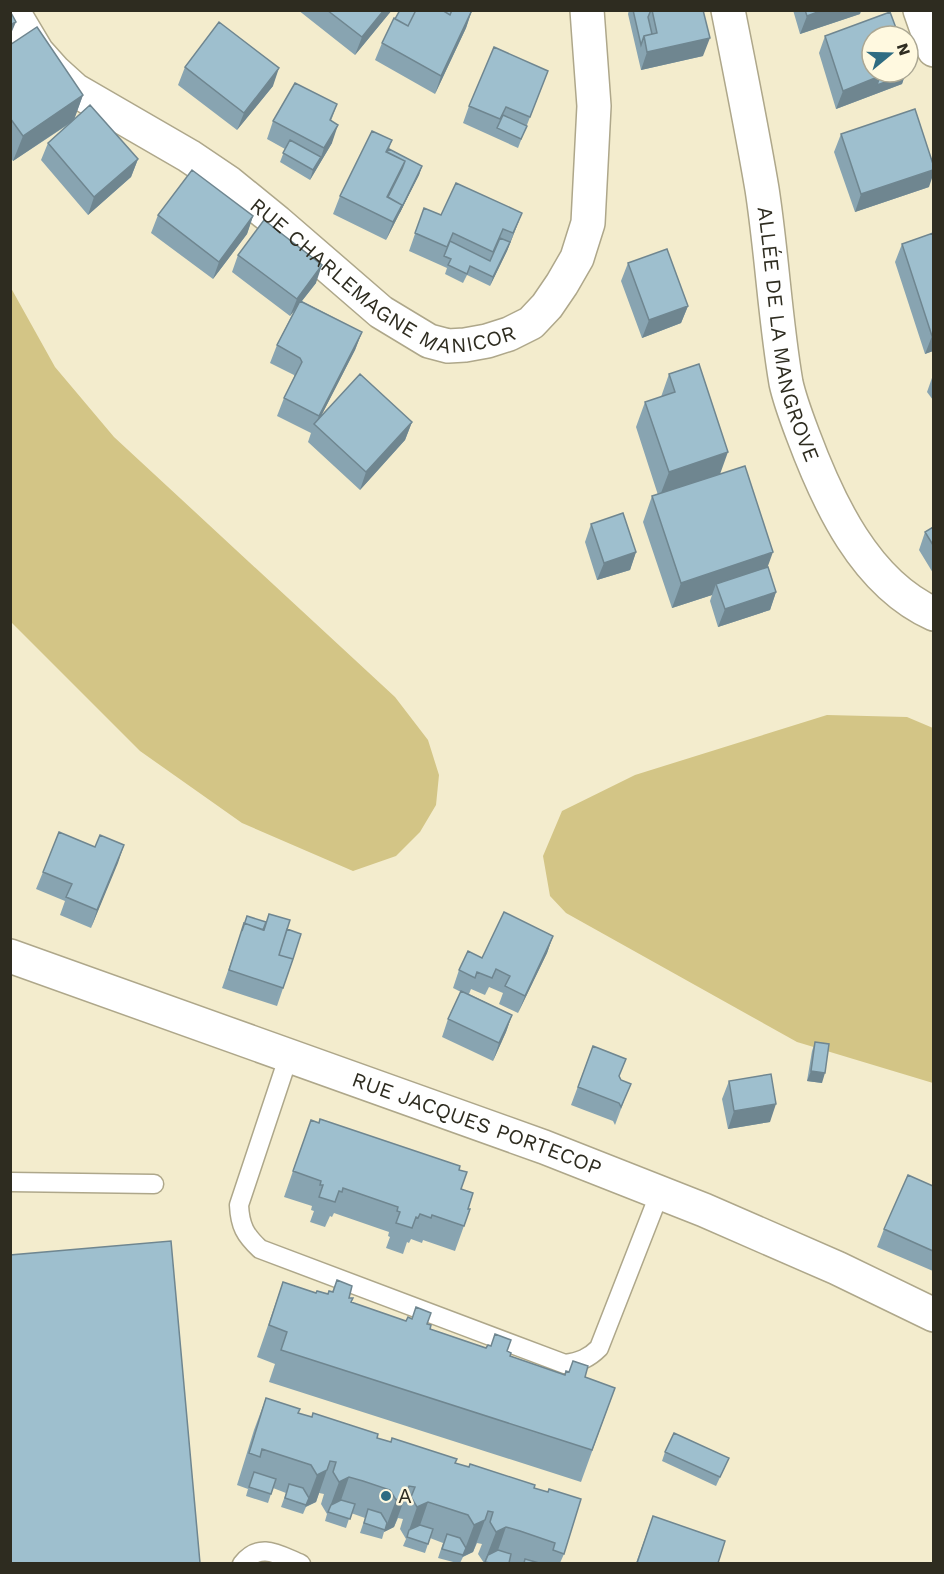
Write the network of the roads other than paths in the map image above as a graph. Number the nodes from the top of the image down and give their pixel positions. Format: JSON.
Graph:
{"nodes":[{"id":1,"x":12,"y":10,"type":"edge"},
{"id":2,"x":588,"y":10,"type":"edge"},
{"id":3,"x":728,"y":10,"type":"edge"},
{"id":4,"x":920,"y":10,"type":"edge"},
{"id":5,"x":933,"y":50,"type":"edge"},
{"id":6,"x":933,"y":614,"type":"edge"},
{"id":7,"x":10,"y":956,"type":"edge"},
{"id":8,"x":289,"y":1055,"type":"junction"},
{"id":9,"x":10,"y":1182,"type":"edge"},
{"id":10,"x":154,"y":1184,"type":"dead end"},
{"id":11,"x":660,"y":1192,"type":"junction"},
{"id":12,"x":933,"y":1315,"type":"edge"},
{"id":13,"x":242,"y":1563,"type":"edge"},
{"id":14,"x":301,"y":1563,"type":"edge"}],
"edges":[{"from":1,"to":2,"type":"street","name":"RUE CHARLEMAGNE MANICOR"},
{"from":3,"to":6,"type":"street","name":"ALLÉE DE LA MANGROVE"},
{"from":4,"to":5,"type":"street"},
{"from":7,"to":8,"type":"street","name":"RUE JACQUES PORTECOP"},
{"from":8,"to":11,"type":"street","name":"RUE JACQUES PORTECOP"},
{"from":8,"to":11,"type":"lane"},
{"from":9,"to":10,"type":"lane"},
{"from":11,"to":12,"type":"street","name":"RUE JACQUES PORTECOP"},
{"from":13,"to":14,"type":"lane"}]}
